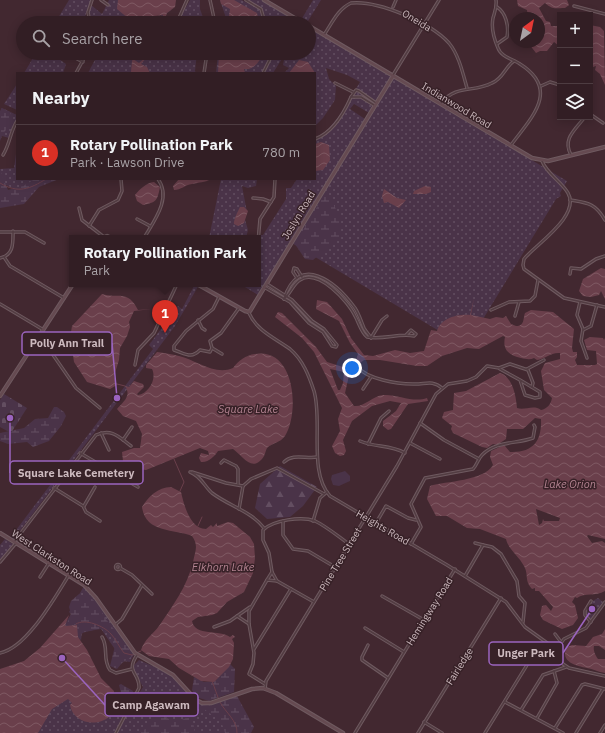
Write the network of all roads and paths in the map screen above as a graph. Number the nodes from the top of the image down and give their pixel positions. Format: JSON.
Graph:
{"nodes":[{"id":1,"x":92,"y":0,"type":"edge"},
{"id":2,"x":101,"y":0,"type":"edge"},
{"id":3,"x":188,"y":0,"type":"edge"},
{"id":4,"x":210,"y":0,"type":"edge"},
{"id":5,"x":246,"y":0,"type":"edge"},
{"id":6,"x":264,"y":0,"type":"edge"},
{"id":7,"x":368,"y":0,"type":"edge"},
{"id":8,"x":396,"y":0,"type":"edge"},
{"id":9,"x":439,"y":0,"type":"edge"},
{"id":10,"x":496,"y":0,"type":"edge"},
{"id":11,"x":108,"y":5,"type":"dead end"},
{"id":12,"x":386,"y":5,"type":"dead end"},
{"id":13,"x":574,"y":6,"type":"dead end"},
{"id":14,"x":393,"y":7,"type":"junction"},
{"id":15,"x":496,"y":7,"type":"junction"},
{"id":16,"x":605,"y":10,"type":"edge"},
{"id":17,"x":602,"y":12,"type":"junction"},
{"id":18,"x":605,"y":14,"type":"edge"},
{"id":19,"x":89,"y":16,"type":"edge"},
{"id":20,"x":179,"y":16,"type":"edge"},
{"id":21,"x":213,"y":16,"type":"edge"},
{"id":22,"x":263,"y":16,"type":"edge"},
{"id":23,"x":291,"y":16,"type":"edge"},
{"id":24,"x":425,"y":23,"type":"junction"},
{"id":25,"x":316,"y":30,"type":"edge"},
{"id":26,"x":324,"y":35,"type":"junction"},
{"id":27,"x":497,"y":45,"type":"junction"},
{"id":28,"x":510,"y":59,"type":"junction"},
{"id":29,"x":79,"y":60,"type":"edge"},
{"id":30,"x":206,"y":60,"type":"edge"},
{"id":31,"x":269,"y":60,"type":"edge"},
{"id":32,"x":514,"y":61,"type":"junction"},
{"id":33,"x":83,"y":62,"type":"joint"},
{"id":34,"x":511,"y":63,"type":"junction"},
{"id":35,"x":77,"y":72,"type":"edge"},
{"id":36,"x":204,"y":72,"type":"edge"},
{"id":37,"x":263,"y":72,"type":"edge"},
{"id":38,"x":393,"y":76,"type":"junction"},
{"id":39,"x":335,"y":83,"type":"dead end"},
{"id":40,"x":557,"y":83,"type":"edge"},
{"id":41,"x":541,"y":86,"type":"junction"},
{"id":42,"x":467,"y":88,"type":"junction"},
{"id":43,"x":353,"y":92,"type":"junction"},
{"id":44,"x":351,"y":97,"type":"junction"},
{"id":45,"x":375,"y":105,"type":"junction"},
{"id":46,"x":440,"y":105,"type":"junction"},
{"id":47,"x":593,"y":116,"type":"edge"},
{"id":48,"x":583,"y":120,"type":"edge"},
{"id":49,"x":16,"y":123,"type":"edge"},
{"id":50,"x":603,"y":124,"type":"dead end"},
{"id":51,"x":316,"y":139,"type":"edge"},
{"id":52,"x":511,"y":146,"type":"junction"},
{"id":53,"x":605,"y":147,"type":"edge"},
{"id":54,"x":3,"y":155,"type":"dead end"},
{"id":55,"x":571,"y":155,"type":"junction"},
{"id":56,"x":542,"y":161,"type":"junction"},
{"id":57,"x":121,"y":180,"type":"edge"},
{"id":58,"x":159,"y":180,"type":"edge"},
{"id":59,"x":275,"y":180,"type":"edge"},
{"id":60,"x":253,"y":198,"type":"dead end"},
{"id":61,"x":570,"y":200,"type":"junction"},
{"id":62,"x":271,"y":202,"type":"junction"},
{"id":63,"x":79,"y":208,"type":"dead end"},
{"id":64,"x":138,"y":219,"type":"dead end"},
{"id":65,"x":605,"y":220,"type":"edge"},
{"id":66,"x":89,"y":226,"type":"junction"},
{"id":67,"x":150,"y":226,"type":"junction"},
{"id":68,"x":13,"y":231,"type":"junction"},
{"id":69,"x":0,"y":232,"type":"edge"},
{"id":70,"x":100,"y":235,"type":"edge"},
{"id":71,"x":146,"y":235,"type":"edge"},
{"id":72,"x":259,"y":235,"type":"edge"},
{"id":73,"x":44,"y":243,"type":"dead end"},
{"id":74,"x":605,"y":256,"type":"edge"},
{"id":75,"x":4,"y":257,"type":"junction"},
{"id":76,"x":0,"y":258,"type":"edge"},
{"id":77,"x":570,"y":274,"type":"dead end"},
{"id":78,"x":301,"y":276,"type":"junction"},
{"id":79,"x":297,"y":278,"type":"junction"},
{"id":80,"x":302,"y":278,"type":"junction"},
{"id":81,"x":299,"y":280,"type":"junction"},
{"id":82,"x":538,"y":280,"type":"junction"},
{"id":83,"x":266,"y":284,"type":"junction"},
{"id":84,"x":71,"y":287,"type":"edge"},
{"id":85,"x":176,"y":287,"type":"edge"},
{"id":86,"x":202,"y":287,"type":"edge"},
{"id":87,"x":264,"y":287,"type":"junction"},
{"id":88,"x":286,"y":296,"type":"junction"},
{"id":89,"x":220,"y":297,"type":"junction"},
{"id":90,"x":64,"y":298,"type":"junction"},
{"id":91,"x":284,"y":299,"type":"junction"},
{"id":92,"x":519,"y":302,"type":"junction"},
{"id":93,"x":580,"y":302,"type":"junction"},
{"id":94,"x":0,"y":304,"type":"edge"},
{"id":95,"x":597,"y":305,"type":"junction"},
{"id":96,"x":605,"y":307,"type":"edge"},
{"id":97,"x":239,"y":308,"type":"junction"},
{"id":98,"x":491,"y":310,"type":"dead end"},
{"id":99,"x":249,"y":312,"type":"junction"},
{"id":100,"x":387,"y":316,"type":"dead end"},
{"id":101,"x":515,"y":316,"type":"dead end"},
{"id":102,"x":198,"y":320,"type":"junction"},
{"id":103,"x":44,"y":330,"type":"junction"},
{"id":104,"x":205,"y":330,"type":"dead end"},
{"id":105,"x":583,"y":330,"type":"junction"},
{"id":106,"x":406,"y":335,"type":"junction"},
{"id":107,"x":40,"y":336,"type":"junction"},
{"id":108,"x":371,"y":338,"type":"junction"},
{"id":109,"x":333,"y":340,"type":"junction"},
{"id":110,"x":330,"y":342,"type":"junction"},
{"id":111,"x":212,"y":348,"type":"junction"},
{"id":112,"x":222,"y":354,"type":"dead end"},
{"id":113,"x":587,"y":358,"type":"dead end"},
{"id":114,"x":544,"y":360,"type":"dead end"},
{"id":115,"x":134,"y":365,"type":"dead end"},
{"id":116,"x":357,"y":367,"type":"dead end"},
{"id":117,"x":499,"y":368,"type":"junction"},
{"id":118,"x":527,"y":369,"type":"junction"},
{"id":119,"x":371,"y":377,"type":"junction"},
{"id":120,"x":520,"y":380,"type":"junction"},
{"id":121,"x":532,"y":387,"type":"junction"},
{"id":122,"x":442,"y":388,"type":"junction"},
{"id":123,"x":363,"y":389,"type":"dead end"},
{"id":124,"x":0,"y":396,"type":"edge"},
{"id":125,"x":100,"y":408,"type":"dead end"},
{"id":126,"x":389,"y":411,"type":"dead end"},
{"id":127,"x":420,"y":423,"type":"junction"},
{"id":128,"x":534,"y":425,"type":"dead end"},
{"id":129,"x":132,"y":427,"type":"dead end"},
{"id":130,"x":101,"y":433,"type":"junction"},
{"id":131,"x":123,"y":440,"type":"junction"},
{"id":132,"x":360,"y":440,"type":"dead end"},
{"id":133,"x":410,"y":443,"type":"junction"},
{"id":134,"x":368,"y":444,"type":"junction"},
{"id":135,"x":131,"y":446,"type":"dead end"},
{"id":136,"x":109,"y":450,"type":"dead end"},
{"id":137,"x":80,"y":453,"type":"junction"},
{"id":138,"x":405,"y":453,"type":"junction"},
{"id":139,"x":317,"y":457,"type":"junction"},
{"id":140,"x":440,"y":459,"type":"dead end"},
{"id":141,"x":479,"y":459,"type":"junction"},
{"id":142,"x":284,"y":462,"type":"dead end"},
{"id":143,"x":221,"y":463,"type":"dead end"},
{"id":144,"x":238,"y":484,"type":"junction"},
{"id":145,"x":243,"y":486,"type":"junction"},
{"id":146,"x":95,"y":487,"type":"dead end"},
{"id":147,"x":138,"y":487,"type":"dead end"},
{"id":148,"x":54,"y":488,"type":"junction"},
{"id":149,"x":327,"y":492,"type":"junction"},
{"id":150,"x":324,"y":494,"type":"junction"},
{"id":151,"x":83,"y":506,"type":"junction"},
{"id":152,"x":239,"y":509,"type":"junction"},
{"id":153,"x":366,"y":517,"type":"junction"},
{"id":154,"x":417,"y":520,"type":"junction"},
{"id":155,"x":100,"y":521,"type":"dead end"},
{"id":156,"x":283,"y":521,"type":"junction"},
{"id":157,"x":313,"y":521,"type":"junction"},
{"id":158,"x":376,"y":523,"type":"junction"},
{"id":159,"x":264,"y":529,"type":"junction"},
{"id":160,"x":0,"y":533,"type":"edge"},
{"id":161,"x":15,"y":542,"type":"junction"},
{"id":162,"x":475,"y":543,"type":"dead end"},
{"id":163,"x":349,"y":544,"type":"junction"},
{"id":164,"x":411,"y":544,"type":"junction"},
{"id":165,"x":483,"y":545,"type":"junction"},
{"id":166,"x":0,"y":562,"type":"edge"},
{"id":167,"x":49,"y":563,"type":"junction"},
{"id":168,"x":335,"y":567,"type":"junction"},
{"id":169,"x":120,"y":568,"type":"dead end"},
{"id":170,"x":455,"y":569,"type":"junction"},
{"id":171,"x":272,"y":572,"type":"junction"},
{"id":172,"x":69,"y":575,"type":"junction"},
{"id":173,"x":40,"y":576,"type":"dead end"},
{"id":174,"x":466,"y":576,"type":"junction"},
{"id":175,"x":267,"y":580,"type":"junction"},
{"id":176,"x":277,"y":581,"type":"junction"},
{"id":177,"x":142,"y":585,"type":"junction"},
{"id":178,"x":291,"y":589,"type":"junction"},
{"id":179,"x":152,"y":594,"type":"dead end"},
{"id":180,"x":382,"y":596,"type":"dead end"},
{"id":181,"x":501,"y":598,"type":"junction"},
{"id":182,"x":591,"y":601,"type":"dead end"},
{"id":183,"x":314,"y":602,"type":"junction"},
{"id":184,"x":605,"y":602,"type":"edge"},
{"id":185,"x":250,"y":607,"type":"junction"},
{"id":186,"x":245,"y":610,"type":"junction"},
{"id":187,"x":249,"y":614,"type":"junction"},
{"id":188,"x":237,"y":616,"type":"junction"},
{"id":189,"x":424,"y":620,"type":"junction"},
{"id":190,"x":591,"y":622,"type":"junction"},
{"id":191,"x":522,"y":623,"type":"junction"},
{"id":192,"x":249,"y":624,"type":"junction"},
{"id":193,"x":114,"y":625,"type":"junction"},
{"id":194,"x":214,"y":627,"type":"dead end"},
{"id":195,"x":365,"y":628,"type":"dead end"},
{"id":196,"x":555,"y":634,"type":"dead end"},
{"id":197,"x":102,"y":637,"type":"dead end"},
{"id":198,"x":561,"y":642,"type":"junction"},
{"id":199,"x":368,"y":645,"type":"dead end"},
{"id":200,"x":254,"y":649,"type":"junction"},
{"id":201,"x":555,"y":651,"type":"junction"},
{"id":202,"x":404,"y":652,"type":"junction"},
{"id":203,"x":535,"y":652,"type":"dead end"},
{"id":204,"x":0,"y":653,"type":"edge"},
{"id":205,"x":137,"y":655,"type":"junction"},
{"id":206,"x":567,"y":667,"type":"junction"},
{"id":207,"x":132,"y":669,"type":"junction"},
{"id":208,"x":554,"y":671,"type":"junction"},
{"id":209,"x":605,"y":676,"type":"edge"},
{"id":210,"x":388,"y":678,"type":"junction"},
{"id":211,"x":265,"y":684,"type":"junction"},
{"id":212,"x":265,"y":689,"type":"junction"},
{"id":213,"x":604,"y":689,"type":"edge"},
{"id":214,"x":505,"y":702,"type":"junction"},
{"id":215,"x":521,"y":710,"type":"junction"},
{"id":216,"x":537,"y":718,"type":"junction"},
{"id":217,"x":424,"y":722,"type":"junction"},
{"id":218,"x":605,"y":725,"type":"edge"},
{"id":219,"x":555,"y":728,"type":"junction"},
{"id":220,"x":559,"y":732,"type":"edge"},
{"id":221,"x":116,"y":733,"type":"edge"},
{"id":222,"x":343,"y":733,"type":"edge"},
{"id":223,"x":354,"y":733,"type":"edge"},
{"id":224,"x":418,"y":733,"type":"edge"},
{"id":225,"x":442,"y":733,"type":"edge"},
{"id":226,"x":485,"y":733,"type":"edge"},
{"id":227,"x":563,"y":733,"type":"edge"},
{"id":228,"x":576,"y":733,"type":"edge"},
{"id":229,"x":600,"y":733,"type":"edge"}],
"edges":[{"from":1,"to":19,"type":"street"},
{"from":2,"to":11,"type":"street"},
{"from":3,"to":20,"type":"street"},
{"from":4,"to":21,"type":"street"},
{"from":5,"to":22,"type":"street"},
{"from":6,"to":23,"type":"street"},
{"from":7,"to":26,"type":"street"},
{"from":8,"to":14,"type":"street"},
{"from":9,"to":24,"type":"street"},
{"from":10,"to":15,"type":"street"},
{"from":12,"to":14,"type":"street","name":"Oneida"},
{"from":13,"to":17,"type":"street"},
{"from":14,"to":24,"type":"street","name":"Oneida"},
{"from":15,"to":27,"type":"street"},
{"from":15,"to":27,"type":"street"},
{"from":16,"to":17,"type":"street"},
{"from":17,"to":18,"type":"street"},
{"from":24,"to":38,"type":"street"},
{"from":24,"to":42,"type":"street","name":"Oneida"},
{"from":25,"to":26,"type":"street","name":"Indianwood Road"},
{"from":26,"to":38,"type":"street","name":"Indianwood Road"},
{"from":27,"to":28,"type":"street"},
{"from":28,"to":32,"type":"street"},
{"from":28,"to":34,"type":"street"},
{"from":29,"to":33,"type":"street"},
{"from":30,"to":36,"type":"street"},
{"from":31,"to":37,"type":"street"},
{"from":32,"to":34,"type":"street"},
{"from":32,"to":41,"type":"street"},
{"from":33,"to":35,"type":"street"},
{"from":34,"to":42,"type":"street"},
{"from":38,"to":45,"type":"street","name":"Joslyn Road"},
{"from":38,"to":46,"type":"street","name":"Indianwood Road"},
{"from":39,"to":43,"type":"street"},
{"from":40,"to":41,"type":"street"},
{"from":41,"to":52,"type":"street"},
{"from":42,"to":46,"type":"street"},
{"from":43,"to":44,"type":"street"},
{"from":43,"to":45,"type":"street"},
{"from":44,"to":45,"type":"street"},
{"from":44,"to":51,"type":"street"},
{"from":45,"to":83,"type":"street","name":"Joslyn Road"},
{"from":46,"to":52,"type":"street","name":"Indianwood Road"},
{"from":47,"to":50,"type":"street"},
{"from":48,"to":55,"type":"street"},
{"from":49,"to":54,"type":"street"},
{"from":52,"to":56,"type":"street","name":"Indianwood Road"},
{"from":53,"to":55,"type":"street"},
{"from":55,"to":56,"type":"street"},
{"from":56,"to":61,"type":"street"},
{"from":57,"to":66,"type":"street"},
{"from":58,"to":67,"type":"street"},
{"from":59,"to":62,"type":"street"},
{"from":60,"to":62,"type":"street"},
{"from":61,"to":65,"type":"street"},
{"from":61,"to":82,"type":"street"},
{"from":62,"to":72,"type":"street"},
{"from":63,"to":66,"type":"street"},
{"from":64,"to":67,"type":"street"},
{"from":66,"to":70,"type":"street"},
{"from":67,"to":71,"type":"street"},
{"from":68,"to":69,"type":"street"},
{"from":68,"to":73,"type":"street"},
{"from":68,"to":75,"type":"street"},
{"from":74,"to":77,"type":"street"},
{"from":75,"to":76,"type":"street"},
{"from":75,"to":90,"type":"street"},
{"from":78,"to":79,"type":"street"},
{"from":78,"to":79,"type":"street"},
{"from":78,"to":80,"type":"street"},
{"from":78,"to":108,"type":"street"},
{"from":79,"to":81,"type":"street"},
{"from":79,"to":88,"type":"street"},
{"from":80,"to":81,"type":"street"},
{"from":80,"to":108,"type":"street"},
{"from":81,"to":88,"type":"street"},
{"from":82,"to":92,"type":"street"},
{"from":82,"to":93,"type":"street"},
{"from":83,"to":87,"type":"street","name":"Joslyn Road"},
{"from":83,"to":88,"type":"street"},
{"from":84,"to":90,"type":"street"},
{"from":85,"to":115,"type":"street"},
{"from":86,"to":89,"type":"street"},
{"from":87,"to":91,"type":"street"},
{"from":87,"to":99,"type":"street","name":"Joslyn Road"},
{"from":88,"to":91,"type":"street"},
{"from":88,"to":109,"type":"street"},
{"from":89,"to":97,"type":"street"},
{"from":89,"to":102,"type":"street"},
{"from":90,"to":103,"type":"street"},
{"from":91,"to":110,"type":"street"},
{"from":92,"to":98,"type":"street"},
{"from":92,"to":101,"type":"street"},
{"from":93,"to":95,"type":"street"},
{"from":93,"to":105,"type":"street"},
{"from":94,"to":103,"type":"street"},
{"from":95,"to":96,"type":"street"},
{"from":95,"to":105,"type":"street"},
{"from":97,"to":99,"type":"street"},
{"from":97,"to":111,"type":"street"},
{"from":99,"to":139,"type":"street"},
{"from":100,"to":108,"type":"street"},
{"from":102,"to":104,"type":"street"},
{"from":102,"to":111,"type":"street"},
{"from":103,"to":107,"type":"street"},
{"from":105,"to":113,"type":"street"},
{"from":106,"to":106,"type":"street"},
{"from":106,"to":108,"type":"street"},
{"from":107,"to":124,"type":"street"},
{"from":107,"to":125,"type":"street"},
{"from":109,"to":110,"type":"street"},
{"from":109,"to":110,"type":"street"},
{"from":111,"to":112,"type":"street"},
{"from":114,"to":118,"type":"street"},
{"from":116,"to":119,"type":"street"},
{"from":117,"to":118,"type":"street"},
{"from":117,"to":120,"type":"street"},
{"from":117,"to":122,"type":"street"},
{"from":118,"to":121,"type":"street"},
{"from":119,"to":122,"type":"street"},
{"from":119,"to":123,"type":"street"},
{"from":120,"to":121,"type":"street"},
{"from":120,"to":121,"type":"street"},
{"from":122,"to":127,"type":"street","name":"Pine Tree Street"},
{"from":126,"to":134,"type":"street"},
{"from":127,"to":133,"type":"street","name":"Pine Tree Street"},
{"from":127,"to":141,"type":"street"},
{"from":128,"to":141,"type":"street"},
{"from":129,"to":131,"type":"street"},
{"from":130,"to":131,"type":"street"},
{"from":130,"to":136,"type":"street"},
{"from":130,"to":137,"type":"street"},
{"from":131,"to":135,"type":"street"},
{"from":132,"to":134,"type":"street"},
{"from":133,"to":138,"type":"street","name":"Pine Tree Street"},
{"from":133,"to":140,"type":"street"},
{"from":134,"to":138,"type":"street"},
{"from":137,"to":147,"type":"street"},
{"from":137,"to":148,"type":"street"},
{"from":138,"to":153,"type":"street","name":"Pine Tree Street"},
{"from":139,"to":142,"type":"street"},
{"from":139,"to":149,"type":"street"},
{"from":141,"to":154,"type":"street"},
{"from":143,"to":144,"type":"street"},
{"from":144,"to":145,"type":"street"},
{"from":144,"to":152,"type":"street"},
{"from":145,"to":150,"type":"street"},
{"from":145,"to":152,"type":"street"},
{"from":146,"to":151,"type":"street"},
{"from":148,"to":151,"type":"street"},
{"from":148,"to":161,"type":"street"},
{"from":149,"to":150,"type":"street"},
{"from":149,"to":153,"type":"street","name":"Heights Road"},
{"from":150,"to":157,"type":"street"},
{"from":151,"to":155,"type":"street"},
{"from":152,"to":159,"type":"street"},
{"from":153,"to":158,"type":"street","name":"Heights Road"},
{"from":153,"to":163,"type":"street","name":"Pine Tree Street"},
{"from":154,"to":158,"type":"street"},
{"from":154,"to":164,"type":"street"},
{"from":156,"to":157,"type":"street"},
{"from":156,"to":159,"type":"street"},
{"from":156,"to":168,"type":"street"},
{"from":157,"to":163,"type":"street"},
{"from":158,"to":164,"type":"street","name":"Heights Road"},
{"from":159,"to":171,"type":"street"},
{"from":160,"to":161,"type":"street","name":"West Clarkston Road"},
{"from":161,"to":166,"type":"street"},
{"from":161,"to":167,"type":"street","name":"West Clarkston Road"},
{"from":162,"to":165,"type":"street"},
{"from":163,"to":168,"type":"street","name":"Pine Tree Street"},
{"from":164,"to":170,"type":"street","name":"Heights Road"},
{"from":165,"to":174,"type":"street"},
{"from":165,"to":191,"type":"street"},
{"from":167,"to":172,"type":"street","name":"West Clarkston Road"},
{"from":167,"to":173,"type":"street"},
{"from":168,"to":183,"type":"street","name":"Pine Tree Street"},
{"from":169,"to":177,"type":"street"},
{"from":170,"to":174,"type":"street","name":"Heights Road"},
{"from":170,"to":189,"type":"street","name":"Hemingway Road"},
{"from":171,"to":175,"type":"street"},
{"from":171,"to":176,"type":"street"},
{"from":172,"to":193,"type":"street","name":"West Clarkston Road"},
{"from":172,"to":204,"type":"street"},
{"from":174,"to":181,"type":"street","name":"Heights Road"},
{"from":175,"to":176,"type":"street"},
{"from":175,"to":185,"type":"street"},
{"from":176,"to":178,"type":"street"},
{"from":177,"to":179,"type":"street"},
{"from":177,"to":193,"type":"street"},
{"from":178,"to":183,"type":"street"},
{"from":178,"to":200,"type":"street"},
{"from":180,"to":189,"type":"street"},
{"from":181,"to":191,"type":"street","name":"Heights Road"},
{"from":181,"to":217,"type":"street","name":"Fairledge"},
{"from":182,"to":190,"type":"street"},
{"from":183,"to":211,"type":"street","name":"Pine Tree Street"},
{"from":184,"to":190,"type":"street"},
{"from":185,"to":186,"type":"street"},
{"from":185,"to":187,"type":"street"},
{"from":186,"to":187,"type":"street"},
{"from":186,"to":188,"type":"street"},
{"from":187,"to":192,"type":"street"},
{"from":188,"to":192,"type":"street"},
{"from":188,"to":194,"type":"street"},
{"from":189,"to":202,"type":"street","name":"Hemingway Road"},
{"from":190,"to":198,"type":"street"},
{"from":191,"to":201,"type":"street","name":"Heights Road"},
{"from":192,"to":200,"type":"street"},
{"from":193,"to":205,"type":"street","name":"West Clarkston Road"},
{"from":195,"to":202,"type":"street","name":"Hemingway Road"},
{"from":196,"to":198,"type":"street"},
{"from":197,"to":207,"type":"street"},
{"from":198,"to":201,"type":"street"},
{"from":199,"to":210,"type":"street"},
{"from":200,"to":211,"type":"street"},
{"from":201,"to":206,"type":"street","name":"Heights Road"},
{"from":202,"to":210,"type":"street","name":"Hemingway Road"},
{"from":203,"to":214,"type":"street"},
{"from":205,"to":207,"type":"street"},
{"from":205,"to":212,"type":"street","name":"West Clarkston Road"},
{"from":206,"to":208,"type":"street"},
{"from":206,"to":209,"type":"street"},
{"from":207,"to":221,"type":"street"},
{"from":208,"to":215,"type":"street"},
{"from":208,"to":216,"type":"street"},
{"from":210,"to":223,"type":"street","name":"Hemingway Road"},
{"from":211,"to":212,"type":"street"},
{"from":212,"to":222,"type":"street"},
{"from":213,"to":219,"type":"street"},
{"from":213,"to":228,"type":"street"},
{"from":214,"to":215,"type":"street"},
{"from":214,"to":226,"type":"street"},
{"from":215,"to":216,"type":"street"},
{"from":216,"to":219,"type":"street"},
{"from":217,"to":224,"type":"street","name":"Fairledge"},
{"from":217,"to":225,"type":"street"},
{"from":218,"to":229,"type":"street"},
{"from":219,"to":220,"type":"street"},
{"from":220,"to":227,"type":"street"}]}
